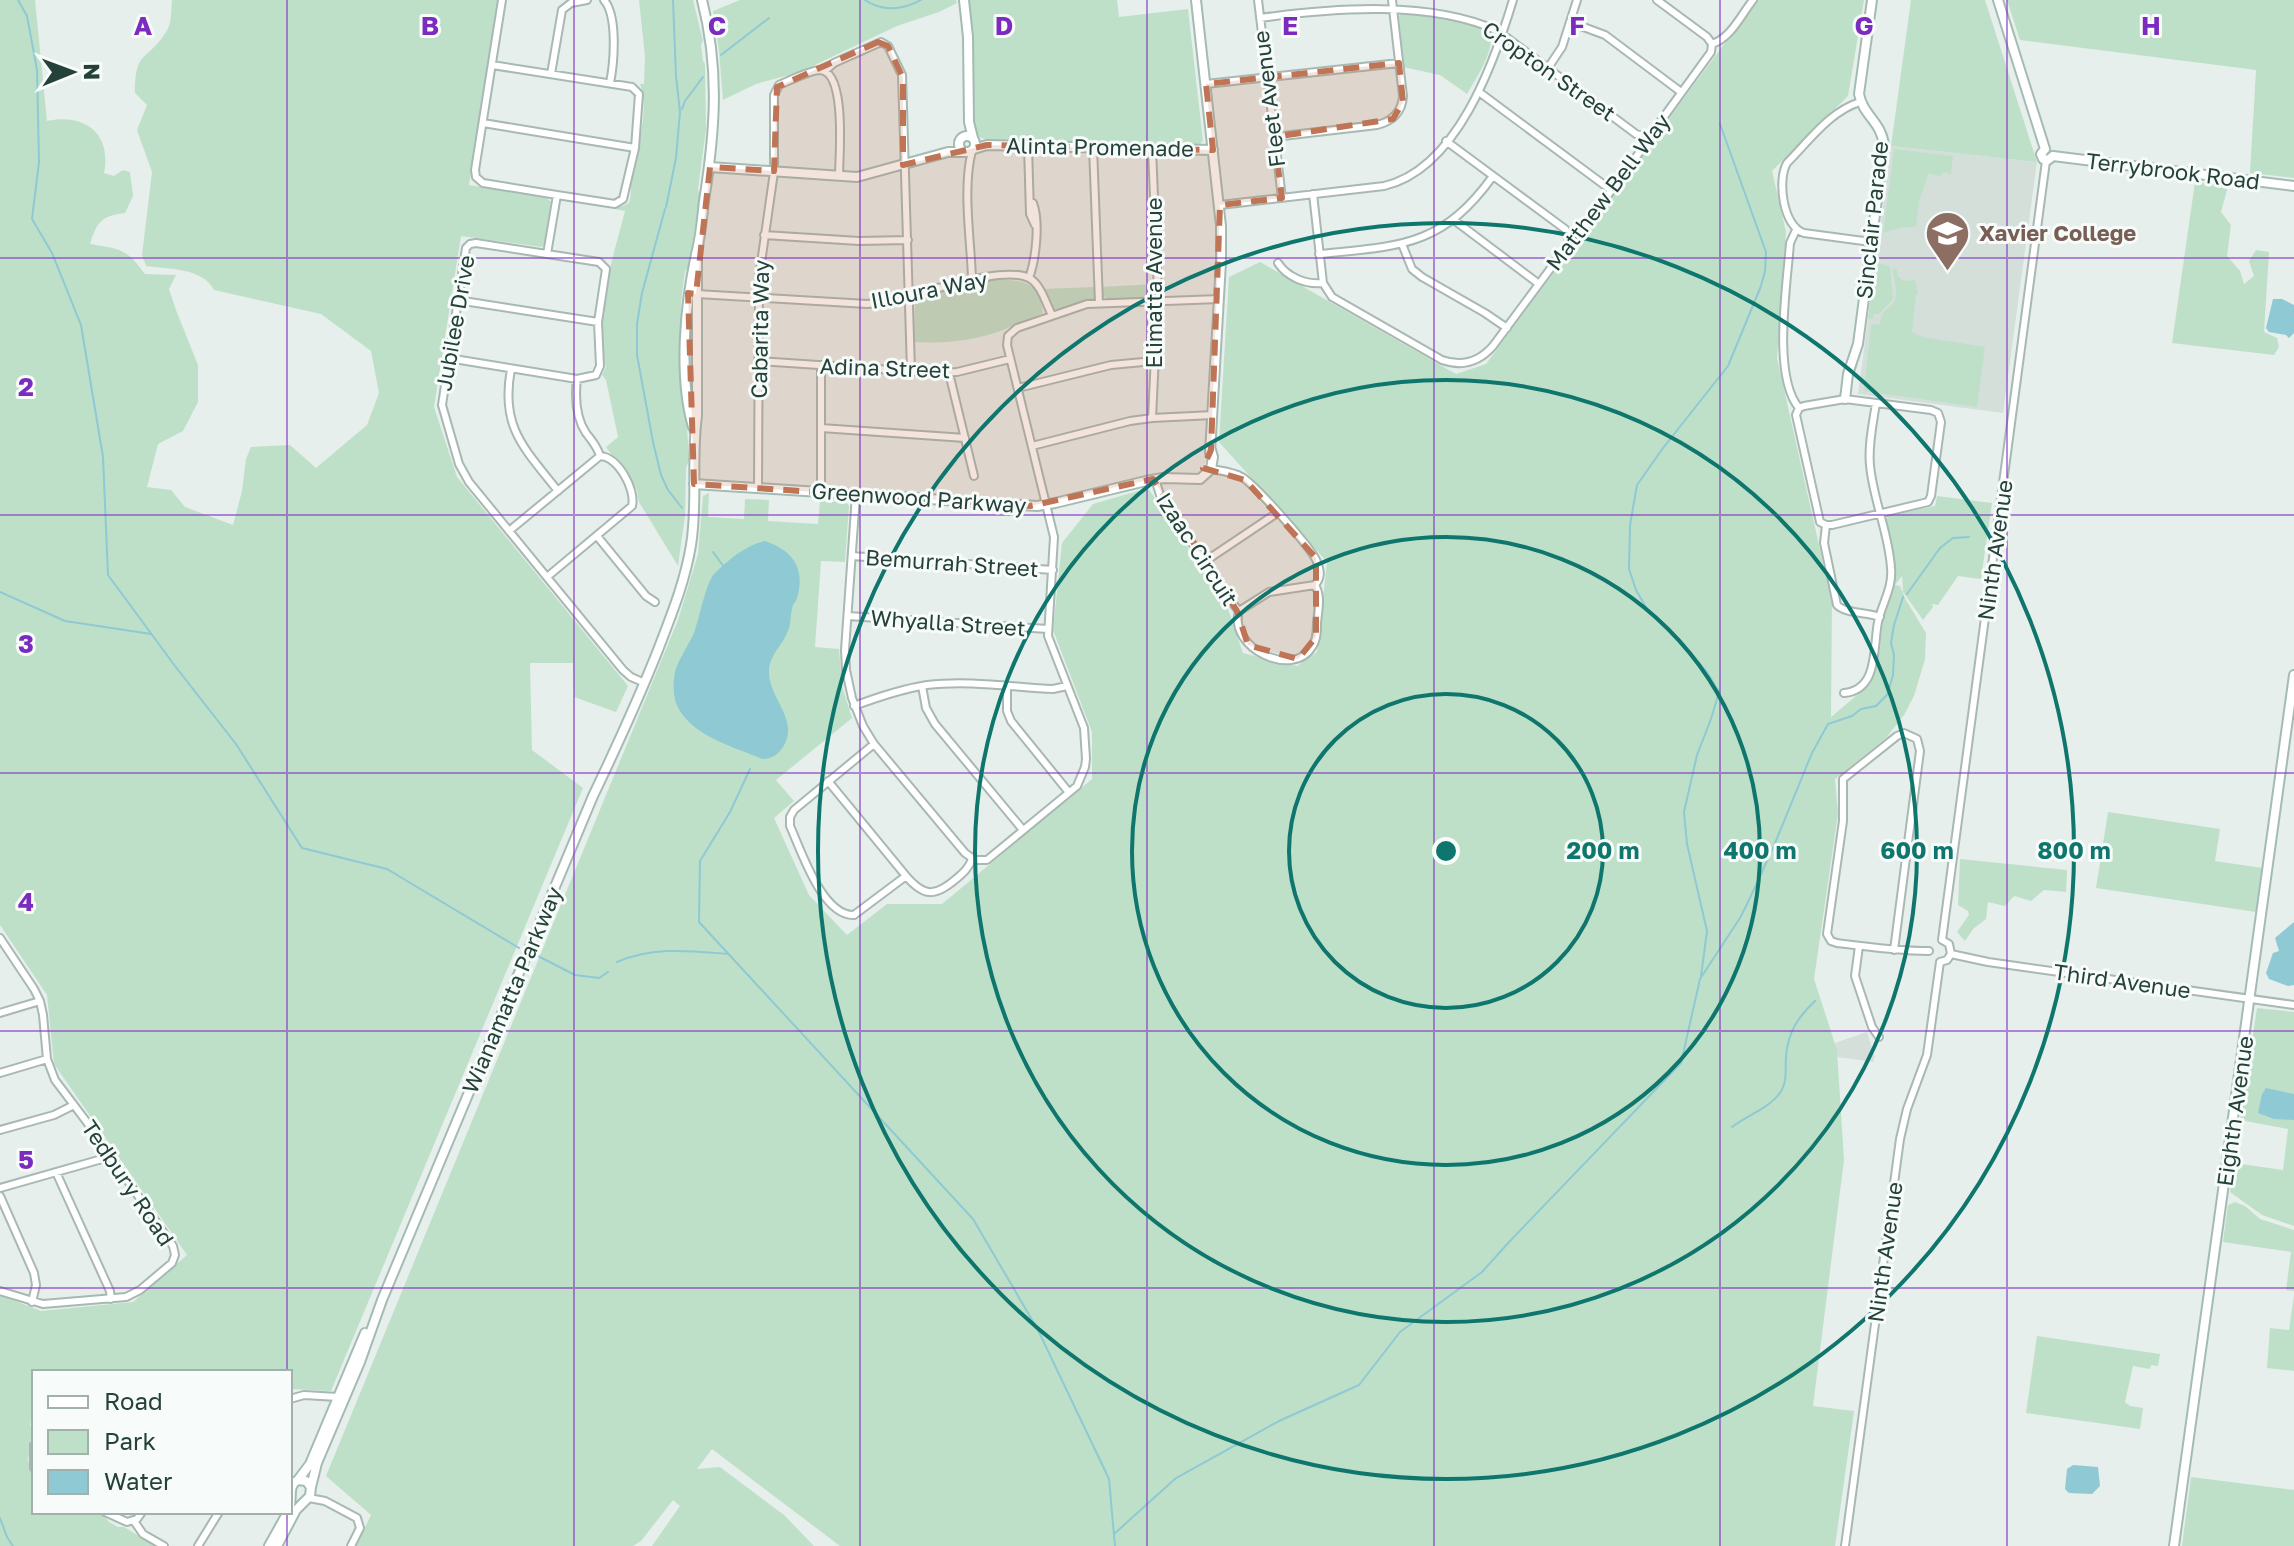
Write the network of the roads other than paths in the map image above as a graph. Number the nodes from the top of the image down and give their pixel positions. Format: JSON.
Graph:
{"nodes":[{"id":1,"x":502,"y":0,"type":"edge"},
{"id":2,"x":587,"y":0,"type":"edge"},
{"id":3,"x":604,"y":0,"type":"edge"},
{"id":4,"x":702,"y":0,"type":"edge"},
{"id":5,"x":964,"y":0,"type":"edge"},
{"id":6,"x":1196,"y":0,"type":"edge"},
{"id":7,"x":1258,"y":0,"type":"edge"},
{"id":8,"x":1513,"y":0,"type":"edge"},
{"id":9,"x":1577,"y":0,"type":"edge"},
{"id":10,"x":1657,"y":0,"type":"edge"},
{"id":11,"x":1671,"y":0,"type":"edge"},
{"id":12,"x":1753,"y":0,"type":"edge"},
{"id":13,"x":1872,"y":0,"type":"edge"},
{"id":14,"x":1998,"y":0,"type":"edge"},
{"id":15,"x":1392,"y":3,"type":"edge"},
{"id":16,"x":1666,"y":7,"type":"junction"},
{"id":17,"x":1260,"y":18,"type":"junction"},
{"id":18,"x":1570,"y":22,"type":"junction"},
{"id":19,"x":1503,"y":34,"type":"junction"},
{"id":20,"x":1712,"y":44,"type":"junction"},
{"id":21,"x":1399,"y":63,"type":"junction"},
{"id":22,"x":492,"y":65,"type":"junction"},
{"id":23,"x":1548,"y":68,"type":"junction"},
{"id":24,"x":825,"y":71,"type":"junction"},
{"id":25,"x":551,"y":74,"type":"junction"},
{"id":26,"x":1267,"y":77,"type":"junction"},
{"id":27,"x":610,"y":83,"type":"junction"},
{"id":28,"x":1206,"y":84,"type":"junction"},
{"id":29,"x":1479,"y":92,"type":"junction"},
{"id":30,"x":1681,"y":92,"type":"junction"},
{"id":31,"x":1860,"y":102,"type":"junction"},
{"id":32,"x":969,"y":122,"type":"junction"},
{"id":33,"x":483,"y":123,"type":"junction"},
{"id":34,"x":1644,"y":136,"type":"junction"},
{"id":35,"x":1274,"y":137,"type":"junction"},
{"id":36,"x":961,"y":140,"type":"junction"},
{"id":37,"x":1446,"y":141,"type":"junction"},
{"id":38,"x":1028,"y":146,"type":"junction"},
{"id":39,"x":970,"y":147,"type":"junction"},
{"id":40,"x":1093,"y":147,"type":"junction"},
{"id":41,"x":635,"y":148,"type":"junction"},
{"id":42,"x":1152,"y":149,"type":"junction"},
{"id":43,"x":1213,"y":150,"type":"junction"},
{"id":44,"x":948,"y":152,"type":"junction"},
{"id":45,"x":2050,"y":158,"type":"junction"},
{"id":46,"x":904,"y":165,"type":"junction"},
{"id":47,"x":710,"y":167,"type":"junction"},
{"id":48,"x":774,"y":172,"type":"junction"},
{"id":49,"x":839,"y":176,"type":"junction"},
{"id":50,"x":1493,"y":176,"type":"junction"},
{"id":51,"x":2294,"y":186,"type":"edge"},
{"id":52,"x":1611,"y":190,"type":"junction"},
{"id":53,"x":1313,"y":194,"type":"junction"},
{"id":54,"x":557,"y":195,"type":"junction"},
{"id":55,"x":1282,"y":198,"type":"junction"},
{"id":56,"x":1220,"y":205,"type":"junction"},
{"id":57,"x":1454,"y":220,"type":"junction"},
{"id":58,"x":1796,"y":230,"type":"junction"},
{"id":59,"x":764,"y":235,"type":"junction"},
{"id":60,"x":1569,"y":235,"type":"junction"},
{"id":61,"x":908,"y":240,"type":"junction"},
{"id":62,"x":1871,"y":242,"type":"junction"},
{"id":63,"x":1402,"y":244,"type":"junction"},
{"id":64,"x":547,"y":254,"type":"junction"},
{"id":65,"x":1319,"y":254,"type":"junction"},
{"id":66,"x":1278,"y":263,"type":"dead end"},
{"id":67,"x":1029,"y":278,"type":"junction"},
{"id":68,"x":972,"y":279,"type":"junction"},
{"id":69,"x":1323,"y":283,"type":"junction"},
{"id":70,"x":1539,"y":284,"type":"junction"},
{"id":71,"x":693,"y":294,"type":"junction"},
{"id":72,"x":910,"y":296,"type":"junction"},
{"id":73,"x":759,"y":297,"type":"junction"},
{"id":74,"x":1219,"y":299,"type":"junction"},
{"id":75,"x":457,"y":300,"type":"junction"},
{"id":76,"x":1158,"y":301,"type":"junction"},
{"id":77,"x":1099,"y":303,"type":"junction"},
{"id":78,"x":1052,"y":315,"type":"junction"},
{"id":79,"x":598,"y":322,"type":"junction"},
{"id":80,"x":1507,"y":328,"type":"junction"},
{"id":81,"x":448,"y":358,"type":"junction"},
{"id":82,"x":1010,"y":359,"type":"junction"},
{"id":83,"x":759,"y":361,"type":"junction"},
{"id":84,"x":1154,"y":361,"type":"junction"},
{"id":85,"x":821,"y":365,"type":"junction"},
{"id":86,"x":511,"y":369,"type":"junction"},
{"id":87,"x":911,"y":371,"type":"junction"},
{"id":88,"x":949,"y":373,"type":"junction"},
{"id":89,"x":577,"y":379,"type":"junction"},
{"id":90,"x":1018,"y":388,"type":"junction"},
{"id":91,"x":1845,"y":399,"type":"junction"},
{"id":92,"x":1876,"y":403,"type":"junction"},
{"id":93,"x":1799,"y":408,"type":"junction"},
{"id":94,"x":1213,"y":415,"type":"junction"},
{"id":95,"x":1152,"y":418,"type":"junction"},
{"id":96,"x":821,"y":428,"type":"junction"},
{"id":97,"x":965,"y":438,"type":"junction"},
{"id":98,"x":1032,"y":446,"type":"junction"},
{"id":99,"x":1211,"y":450,"type":"junction"},
{"id":100,"x":600,"y":456,"type":"junction"},
{"id":101,"x":1211,"y":469,"type":"junction"},
{"id":102,"x":974,"y":476,"type":"dead end"},
{"id":103,"x":1190,"y":478,"type":"junction"},
{"id":104,"x":1155,"y":479,"type":"junction"},
{"id":105,"x":694,"y":484,"type":"junction"},
{"id":106,"x":758,"y":488,"type":"junction"},
{"id":107,"x":558,"y":491,"type":"junction"},
{"id":108,"x":821,"y":492,"type":"junction"},
{"id":109,"x":856,"y":495,"type":"junction"},
{"id":110,"x":1047,"y":505,"type":"junction"},
{"id":111,"x":1277,"y":513,"type":"junction"},
{"id":112,"x":1880,"y":514,"type":"junction"},
{"id":113,"x":1826,"y":525,"type":"junction"},
{"id":114,"x":509,"y":531,"type":"junction"},
{"id":115,"x":597,"y":536,"type":"junction"},
{"id":116,"x":852,"y":556,"type":"junction"},
{"id":117,"x":1204,"y":562,"type":"junction"},
{"id":118,"x":1053,"y":570,"type":"junction"},
{"id":119,"x":547,"y":577,"type":"junction"},
{"id":120,"x":1315,"y":585,"type":"junction"},
{"id":121,"x":655,"y":602,"type":"dead end"},
{"id":122,"x":1239,"y":611,"type":"junction"},
{"id":123,"x":848,"y":616,"type":"junction"},
{"id":124,"x":1880,"y":617,"type":"junction"},
{"id":125,"x":1048,"y":629,"type":"junction"},
{"id":126,"x":2294,"y":675,"type":"edge"},
{"id":127,"x":645,"y":683,"type":"junction"},
{"id":128,"x":922,"y":686,"type":"junction"},
{"id":129,"x":1007,"y":686,"type":"junction"},
{"id":130,"x":1067,"y":686,"type":"junction"},
{"id":131,"x":1844,"y":693,"type":"dead end"},
{"id":132,"x":854,"y":706,"type":"junction"},
{"id":133,"x":874,"y":744,"type":"junction"},
{"id":134,"x":1079,"y":780,"type":"junction"},
{"id":135,"x":828,"y":781,"type":"junction"},
{"id":136,"x":1067,"y":790,"type":"junction"},
{"id":137,"x":1058,"y":800,"type":"junction"},
{"id":138,"x":1023,"y":830,"type":"junction"},
{"id":139,"x":972,"y":859,"type":"junction"},
{"id":140,"x":906,"y":876,"type":"junction"},
{"id":141,"x":0,"y":938,"type":"edge"},
{"id":142,"x":1942,"y":940,"type":"junction"},
{"id":143,"x":1859,"y":946,"type":"junction"},
{"id":144,"x":2,"y":947,"type":"edge"},
{"id":145,"x":1894,"y":950,"type":"junction"},
{"id":146,"x":1929,"y":951,"type":"junction"},
{"id":147,"x":1951,"y":954,"type":"junction"},
{"id":148,"x":1940,"y":962,"type":"junction"},
{"id":149,"x":2250,"y":999,"type":"junction"},
{"id":150,"x":40,"y":1001,"type":"junction"},
{"id":151,"x":2294,"y":1005,"type":"edge"},
{"id":152,"x":0,"y":1013,"type":"edge"},
{"id":153,"x":1879,"y":1037,"type":"dead end"},
{"id":154,"x":47,"y":1059,"type":"junction"},
{"id":155,"x":0,"y":1073,"type":"edge"},
{"id":156,"x":74,"y":1105,"type":"junction"},
{"id":157,"x":0,"y":1130,"type":"edge"},
{"id":158,"x":109,"y":1154,"type":"junction"},
{"id":159,"x":56,"y":1172,"type":"junction"},
{"id":160,"x":0,"y":1188,"type":"edge"},
{"id":161,"x":0,"y":1196,"type":"edge"},
{"id":162,"x":0,"y":1291,"type":"edge"},
{"id":163,"x":111,"y":1299,"type":"junction"},
{"id":164,"x":382,"y":1300,"type":"junction"},
{"id":165,"x":32,"y":1302,"type":"junction"},
{"id":166,"x":338,"y":1397,"type":"junction"},
{"id":167,"x":292,"y":1398,"type":"edge"},
{"id":168,"x":295,"y":1480,"type":"edge"},
{"id":169,"x":309,"y":1493,"type":"junction"},
{"id":170,"x":292,"y":1494,"type":"edge"},
{"id":171,"x":109,"y":1514,"type":"edge"},
{"id":172,"x":140,"y":1514,"type":"edge"},
{"id":173,"x":218,"y":1514,"type":"edge"},
{"id":174,"x":287,"y":1514,"type":"edge"},
{"id":175,"x":134,"y":1521,"type":"junction"},
{"id":176,"x":164,"y":1546,"type":"edge"},
{"id":177,"x":198,"y":1546,"type":"edge"},
{"id":178,"x":269,"y":1546,"type":"edge"},
{"id":179,"x":277,"y":1546,"type":"edge"},
{"id":180,"x":351,"y":1546,"type":"edge"},
{"id":181,"x":1845,"y":1546,"type":"edge"},
{"id":182,"x":2174,"y":1546,"type":"edge"}],
"edges":[{"from":1,"to":22,"type":"street"},
{"from":2,"to":25,"type":"street"},
{"from":3,"to":27,"type":"street"},
{"from":4,"to":47,"type":"street","name":"Wianamatta Parkway"},
{"from":5,"to":32,"type":"street"},
{"from":6,"to":28,"type":"street"},
{"from":7,"to":17,"type":"street","name":"Fleet Avenue"},
{"from":8,"to":19,"type":"street"},
{"from":9,"to":18,"type":"street"},
{"from":10,"to":16,"type":"street"},
{"from":11,"to":16,"type":"street"},
{"from":12,"to":20,"type":"street","name":"Matthew Bell Way"},
{"from":13,"to":31,"type":"street"},
{"from":14,"to":45,"type":"street"},
{"from":15,"to":17,"type":"street","name":"Cropton Street"},
{"from":15,"to":19,"type":"street","name":"Cropton Street"},
{"from":15,"to":21,"type":"street"},
{"from":16,"to":20,"type":"street"},
{"from":17,"to":26,"type":"street","name":"Fleet Avenue"},
{"from":18,"to":23,"type":"street"},
{"from":18,"to":30,"type":"street"},
{"from":19,"to":23,"type":"street","name":"Cropton Street"},
{"from":19,"to":29,"type":"street"},
{"from":20,"to":30,"type":"street","name":"Matthew Bell Way"},
{"from":21,"to":26,"type":"street"},
{"from":21,"to":35,"type":"street"},
{"from":22,"to":25,"type":"street"},
{"from":22,"to":33,"type":"street"},
{"from":23,"to":34,"type":"street","name":"Cropton Street"},
{"from":24,"to":46,"type":"street"},
{"from":24,"to":48,"type":"street","name":"Cabarita Way"},
{"from":24,"to":49,"type":"street"},
{"from":25,"to":27,"type":"street"},
{"from":26,"to":28,"type":"street"},
{"from":26,"to":35,"type":"street","name":"Fleet Avenue"},
{"from":27,"to":41,"type":"street"},
{"from":28,"to":43,"type":"street"},
{"from":29,"to":37,"type":"street"},
{"from":29,"to":52,"type":"street"},
{"from":30,"to":34,"type":"street","name":"Matthew Bell Way"},
{"from":31,"to":58,"type":"street"},
{"from":31,"to":62,"type":"street","name":"Sinclair Parade"},
{"from":32,"to":36,"type":"street"},
{"from":32,"to":39,"type":"street"},
{"from":33,"to":41,"type":"street"},
{"from":33,"to":54,"type":"street"},
{"from":34,"to":52,"type":"street","name":"Matthew Bell Way"},
{"from":35,"to":55,"type":"street","name":"Fleet Avenue"},
{"from":36,"to":39,"type":"street"},
{"from":36,"to":44,"type":"street","name":"Alinta Promenade"},
{"from":37,"to":50,"type":"street"},
{"from":37,"to":53,"type":"street"},
{"from":38,"to":39,"type":"street","name":"Alinta Promenade"},
{"from":38,"to":40,"type":"street","name":"Alinta Promenade"},
{"from":38,"to":67,"type":"street"},
{"from":39,"to":44,"type":"street","name":"Alinta Promenade"},
{"from":39,"to":68,"type":"street"},
{"from":40,"to":42,"type":"street","name":"Alinta Promenade"},
{"from":40,"to":77,"type":"street"},
{"from":41,"to":54,"type":"street"},
{"from":42,"to":43,"type":"street","name":"Alinta Promenade"},
{"from":42,"to":76,"type":"street","name":"Elimatta Avenue"},
{"from":43,"to":56,"type":"street"},
{"from":44,"to":46,"type":"street","name":"Alinta Promenade"},
{"from":45,"to":51,"type":"street","name":"Terrybrook Road"},
{"from":45,"to":142,"type":"street","name":"Ninth Avenue"},
{"from":46,"to":49,"type":"street","name":"Alinta Promenade"},
{"from":46,"to":61,"type":"street"},
{"from":47,"to":48,"type":"street","name":"Alinta Promenade"},
{"from":47,"to":71,"type":"street","name":"Wianamatta Parkway"},
{"from":48,"to":49,"type":"street","name":"Alinta Promenade"},
{"from":48,"to":59,"type":"street","name":"Cabarita Way"},
{"from":50,"to":57,"type":"street"},
{"from":50,"to":60,"type":"street"},
{"from":52,"to":60,"type":"street","name":"Matthew Bell Way"},
{"from":53,"to":55,"type":"street"},
{"from":53,"to":65,"type":"street"},
{"from":54,"to":64,"type":"street"},
{"from":55,"to":56,"type":"street"},
{"from":56,"to":74,"type":"street"},
{"from":57,"to":63,"type":"street"},
{"from":57,"to":70,"type":"street"},
{"from":58,"to":62,"type":"street"},
{"from":58,"to":93,"type":"street"},
{"from":59,"to":61,"type":"street"},
{"from":59,"to":73,"type":"street","name":"Cabarita Way"},
{"from":60,"to":70,"type":"street","name":"Matthew Bell Way"},
{"from":61,"to":72,"type":"street"},
{"from":62,"to":91,"type":"street","name":"Sinclair Parade"},
{"from":63,"to":65,"type":"street"},
{"from":63,"to":80,"type":"street"},
{"from":64,"to":75,"type":"street","name":"Jubilee Drive"},
{"from":64,"to":79,"type":"street"},
{"from":65,"to":69,"type":"street"},
{"from":66,"to":69,"type":"street"},
{"from":67,"to":68,"type":"street","name":"Illoura Way"},
{"from":67,"to":78,"type":"street"},
{"from":68,"to":72,"type":"street","name":"Illoura Way"},
{"from":69,"to":80,"type":"street","name":"Matthew Bell Way"},
{"from":70,"to":80,"type":"street","name":"Matthew Bell Way"},
{"from":71,"to":73,"type":"street","name":"Illoura Way"},
{"from":71,"to":105,"type":"street","name":"Wianamatta Parkway"},
{"from":72,"to":73,"type":"street","name":"Illoura Way"},
{"from":72,"to":87,"type":"street"},
{"from":73,"to":83,"type":"street","name":"Cabarita Way"},
{"from":74,"to":76,"type":"street"},
{"from":74,"to":94,"type":"street"},
{"from":75,"to":79,"type":"street"},
{"from":75,"to":81,"type":"street","name":"Jubilee Drive"},
{"from":76,"to":77,"type":"street"},
{"from":76,"to":84,"type":"street","name":"Elimatta Avenue"},
{"from":77,"to":78,"type":"street"},
{"from":78,"to":82,"type":"street"},
{"from":79,"to":89,"type":"street"},
{"from":81,"to":86,"type":"street"},
{"from":81,"to":114,"type":"street","name":"Jubilee Drive"},
{"from":82,"to":88,"type":"street","name":"Adina Street"},
{"from":82,"to":90,"type":"street"},
{"from":83,"to":85,"type":"street","name":"Adina Street"},
{"from":83,"to":106,"type":"street","name":"Cabarita Way"},
{"from":84,"to":90,"type":"street"},
{"from":84,"to":95,"type":"street","name":"Elimatta Avenue"},
{"from":85,"to":87,"type":"street","name":"Adina Street"},
{"from":85,"to":96,"type":"street"},
{"from":86,"to":89,"type":"street"},
{"from":86,"to":107,"type":"street"},
{"from":87,"to":88,"type":"street","name":"Adina Street"},
{"from":88,"to":97,"type":"street"},
{"from":89,"to":100,"type":"street"},
{"from":90,"to":98,"type":"street"},
{"from":91,"to":92,"type":"street"},
{"from":91,"to":93,"type":"street"},
{"from":92,"to":112,"type":"street"},
{"from":92,"to":112,"type":"street"},
{"from":93,"to":113,"type":"street"},
{"from":94,"to":95,"type":"street"},
{"from":94,"to":99,"type":"street"},
{"from":95,"to":98,"type":"street"},
{"from":96,"to":97,"type":"street"},
{"from":96,"to":108,"type":"street"},
{"from":97,"to":102,"type":"street"},
{"from":98,"to":110,"type":"street"},
{"from":99,"to":101,"type":"street"},
{"from":99,"to":103,"type":"street"},
{"from":100,"to":107,"type":"street"},
{"from":100,"to":115,"type":"street"},
{"from":101,"to":103,"type":"street","name":"Greenwood Parkway"},
{"from":101,"to":111,"type":"street","name":"Izaac Circuit"},
{"from":103,"to":104,"type":"street","name":"Greenwood Parkway"},
{"from":104,"to":110,"type":"street","name":"Greenwood Parkway"},
{"from":104,"to":117,"type":"street","name":"Izaac Circuit"},
{"from":105,"to":106,"type":"street","name":"Greenwood Parkway"},
{"from":105,"to":127,"type":"street","name":"Wianamatta Parkway"},
{"from":106,"to":108,"type":"street","name":"Greenwood Parkway"},
{"from":107,"to":114,"type":"street"},
{"from":108,"to":109,"type":"street","name":"Greenwood Parkway"},
{"from":109,"to":110,"type":"street","name":"Greenwood Parkway"},
{"from":109,"to":116,"type":"street"},
{"from":110,"to":118,"type":"street"},
{"from":111,"to":117,"type":"street"},
{"from":111,"to":120,"type":"street","name":"Izaac Circuit"},
{"from":112,"to":113,"type":"street"},
{"from":112,"to":124,"type":"street"},
{"from":113,"to":124,"type":"street"},
{"from":114,"to":119,"type":"street","name":"Jubilee Drive"},
{"from":115,"to":119,"type":"street"},
{"from":115,"to":121,"type":"street"},
{"from":116,"to":118,"type":"street","name":"Bemurrah Street"},
{"from":116,"to":123,"type":"street"},
{"from":117,"to":122,"type":"street","name":"Izaac Circuit"},
{"from":118,"to":125,"type":"street"},
{"from":119,"to":127,"type":"street","name":"Jubilee Drive"},
{"from":120,"to":122,"type":"street"},
{"from":120,"to":122,"type":"street","name":"Izaac Circuit"},
{"from":123,"to":125,"type":"street","name":"Whyalla Street"},
{"from":123,"to":132,"type":"street"},
{"from":124,"to":131,"type":"street"},
{"from":125,"to":130,"type":"street"},
{"from":126,"to":149,"type":"street","name":"Eighth Avenue"},
{"from":127,"to":164,"type":"street","name":"Wianamatta Parkway"},
{"from":128,"to":129,"type":"street"},
{"from":128,"to":132,"type":"street"},
{"from":128,"to":138,"type":"street"},
{"from":129,"to":130,"type":"street"},
{"from":129,"to":136,"type":"street"},
{"from":130,"to":134,"type":"street"},
{"from":132,"to":133,"type":"street"},
{"from":133,"to":135,"type":"street"},
{"from":133,"to":139,"type":"street"},
{"from":134,"to":136,"type":"street"},
{"from":134,"to":137,"type":"street"},
{"from":135,"to":140,"type":"street"},
{"from":135,"to":140,"type":"street"},
{"from":136,"to":137,"type":"street"},
{"from":137,"to":138,"type":"street"},
{"from":138,"to":139,"type":"street"},
{"from":139,"to":140,"type":"street"},
{"from":141,"to":144,"type":"street","name":"Tedbury Road"},
{"from":142,"to":146,"type":"street"},
{"from":142,"to":147,"type":"street"},
{"from":143,"to":145,"type":"street"},
{"from":143,"to":145,"type":"street"},
{"from":143,"to":153,"type":"street"},
{"from":144,"to":150,"type":"street","name":"Tedbury Road"},
{"from":145,"to":146,"type":"street"},
{"from":146,"to":148,"type":"street"},
{"from":147,"to":148,"type":"street"},
{"from":147,"to":149,"type":"street","name":"Third Avenue"},
{"from":148,"to":181,"type":"street","name":"Ninth Avenue"},
{"from":149,"to":151,"type":"street","name":"Third Avenue"},
{"from":149,"to":182,"type":"street","name":"Eighth Avenue"},
{"from":150,"to":152,"type":"street"},
{"from":150,"to":154,"type":"street","name":"Tedbury Road"},
{"from":154,"to":155,"type":"street"},
{"from":154,"to":156,"type":"street","name":"Tedbury Road"},
{"from":156,"to":157,"type":"street"},
{"from":156,"to":158,"type":"street","name":"Tedbury Road"},
{"from":158,"to":159,"type":"street"},
{"from":158,"to":163,"type":"street","name":"Tedbury Road"},
{"from":159,"to":160,"type":"street"},
{"from":159,"to":163,"type":"street"},
{"from":161,"to":165,"type":"street"},
{"from":162,"to":165,"type":"street","name":"Tedbury Road"},
{"from":163,"to":165,"type":"street","name":"Tedbury Road"},
{"from":164,"to":166,"type":"street","name":"Wianamatta Parkway"},
{"from":164,"to":169,"type":"street","name":"Wianamatta Parkway"},
{"from":166,"to":167,"type":"street"},
{"from":166,"to":168,"type":"street","name":"Wianamatta Parkway"},
{"from":168,"to":169,"type":"street"},
{"from":169,"to":170,"type":"street"},
{"from":169,"to":179,"type":"street","name":"Wianamatta Parkway"},
{"from":169,"to":180,"type":"street"},
{"from":171,"to":175,"type":"street"},
{"from":172,"to":175,"type":"street"},
{"from":173,"to":177,"type":"street"},
{"from":174,"to":178,"type":"street"},
{"from":175,"to":176,"type":"street"}]}
